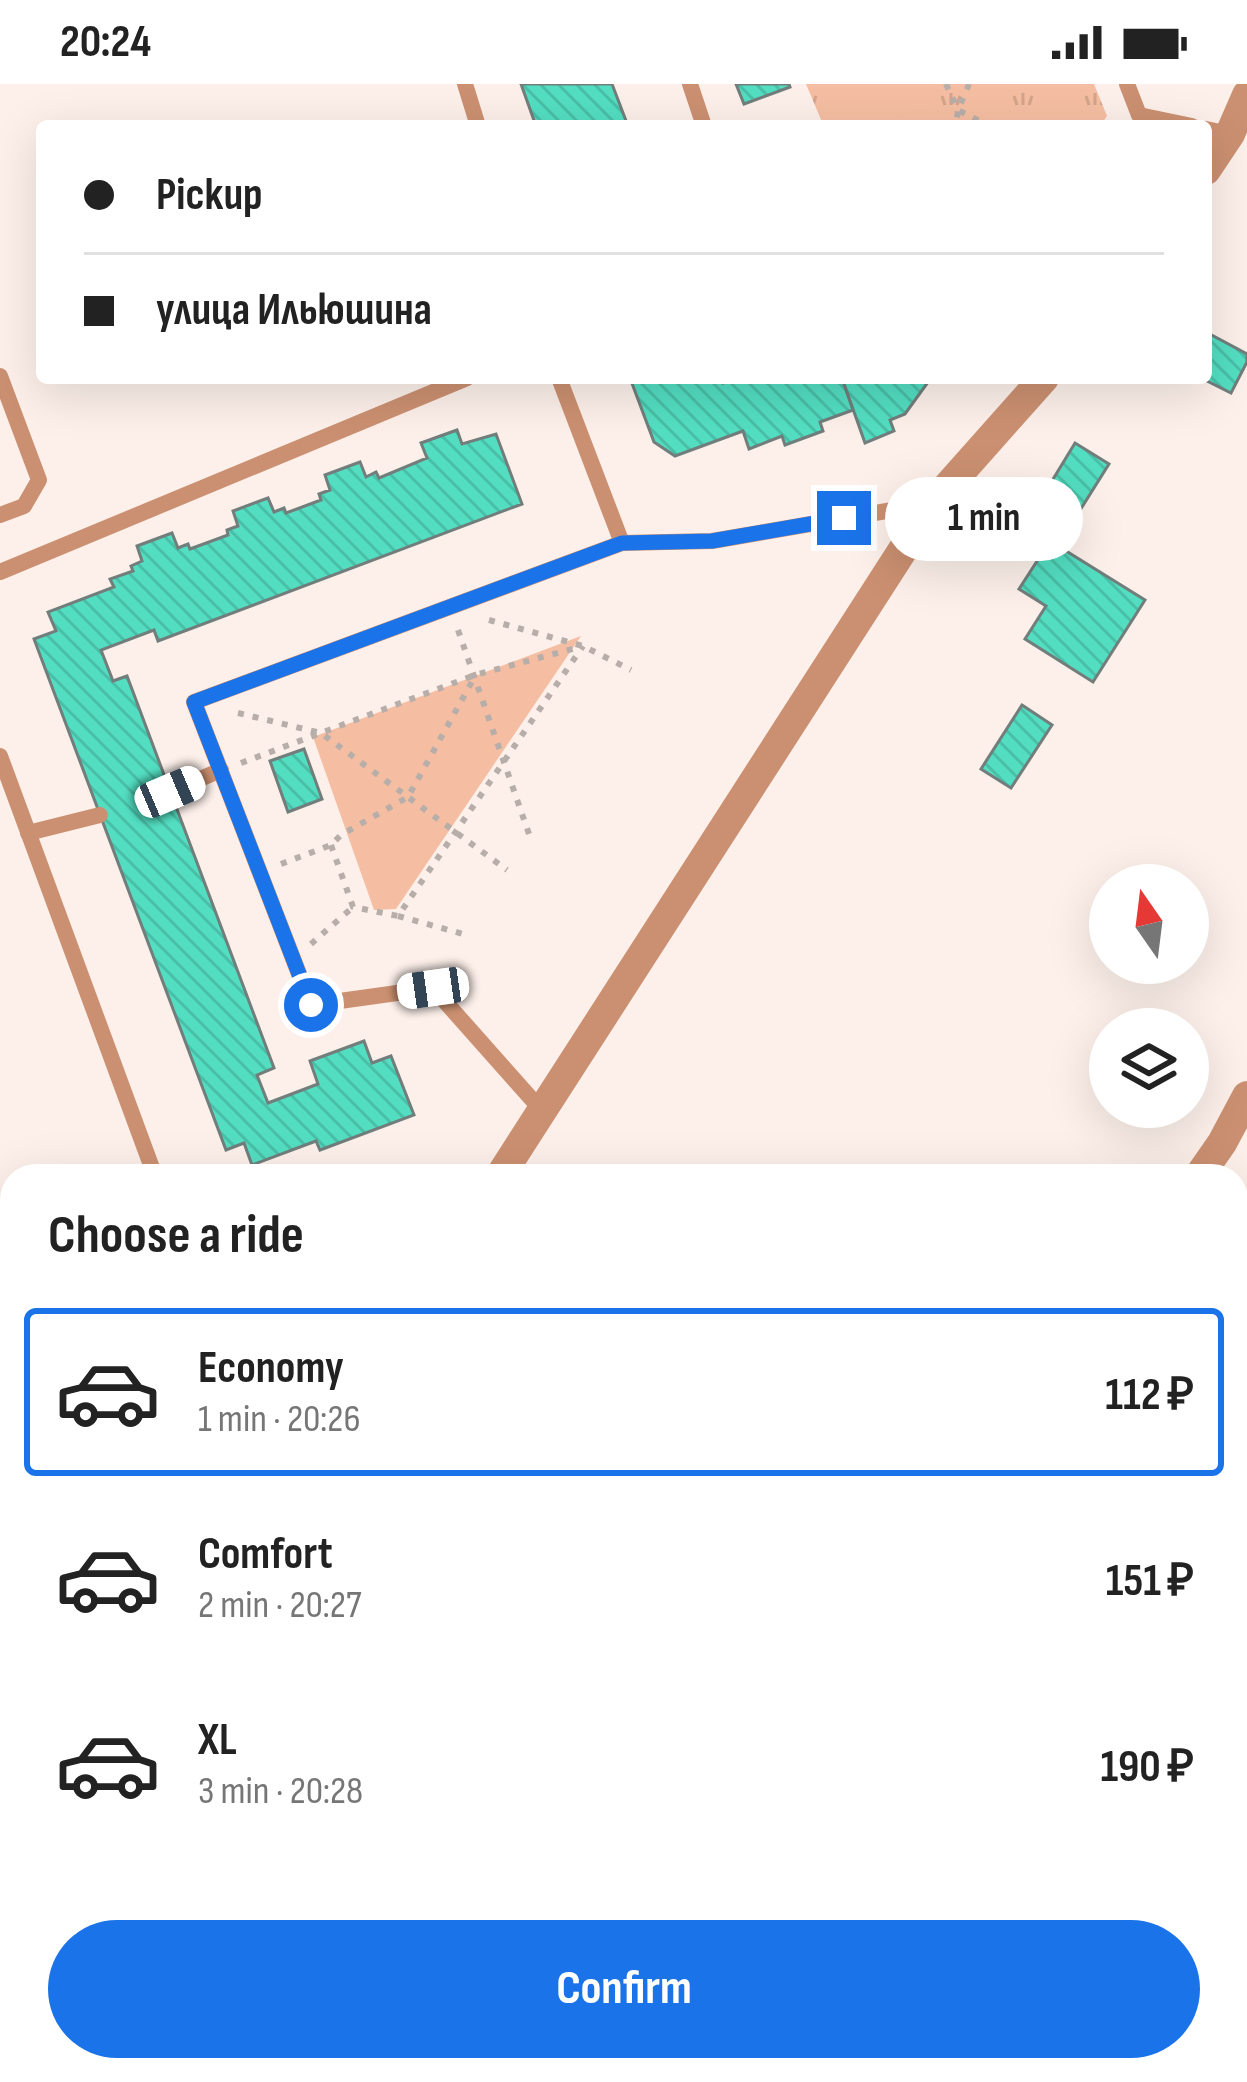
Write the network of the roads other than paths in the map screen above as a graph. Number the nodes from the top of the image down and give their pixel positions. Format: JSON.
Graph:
{"nodes":[{"id":1,"x":465,"y":84,"type":"edge"},
{"id":2,"x":689,"y":84,"type":"edge"},
{"id":3,"x":1127,"y":84,"type":"edge"},
{"id":4,"x":1247,"y":95,"type":"edge"},
{"id":5,"x":476,"y":120,"type":"edge"},
{"id":6,"x":702,"y":120,"type":"edge"},
{"id":7,"x":1136,"y":120,"type":"edge"},
{"id":8,"x":1218,"y":132,"type":"edge"},
{"id":9,"x":0,"y":376,"type":"edge"},
{"id":10,"x":453,"y":384,"type":"edge"},
{"id":11,"x":561,"y":384,"type":"edge"},
{"id":12,"x":1039,"y":384,"type":"edge"},
{"id":13,"x":933,"y":503,"type":"junction"},
{"id":14,"x":0,"y":515,"type":"edge"},
{"id":15,"x":622,"y":543,"type":"junction"},
{"id":16,"x":0,"y":572,"type":"edge"},
{"id":17,"x":0,"y":756,"type":"edge"},
{"id":18,"x":221,"y":770,"type":"junction"},
{"id":19,"x":170,"y":792,"type":"dead end"},
{"id":20,"x":100,"y":815,"type":"dead end"},
{"id":21,"x":28,"y":833,"type":"junction"},
{"id":22,"x":1247,"y":1096,"type":"edge"},
{"id":23,"x":544,"y":1113,"type":"junction"},
{"id":24,"x":151,"y":1164,"type":"edge"},
{"id":25,"x":508,"y":1164,"type":"edge"},
{"id":26,"x":1207,"y":1164,"type":"edge"}],
"edges":[{"from":1,"to":5,"type":"lane"},
{"from":2,"to":6,"type":"lane"},
{"from":3,"to":7,"type":"lane"},
{"from":4,"to":8,"type":"street"},
{"from":9,"to":14,"type":"lane"},
{"from":10,"to":16,"type":"lane"},
{"from":11,"to":15,"type":"lane"},
{"from":12,"to":13,"type":"street"},
{"from":13,"to":15,"type":"lane"},
{"from":13,"to":23,"type":"street"},
{"from":15,"to":18,"type":"lane"},
{"from":17,"to":21,"type":"lane"},
{"from":18,"to":19,"type":"lane"},
{"from":18,"to":23,"type":"lane"},
{"from":20,"to":21,"type":"lane"},
{"from":21,"to":24,"type":"lane"},
{"from":22,"to":26,"type":"street"},
{"from":23,"to":25,"type":"street"}]}
